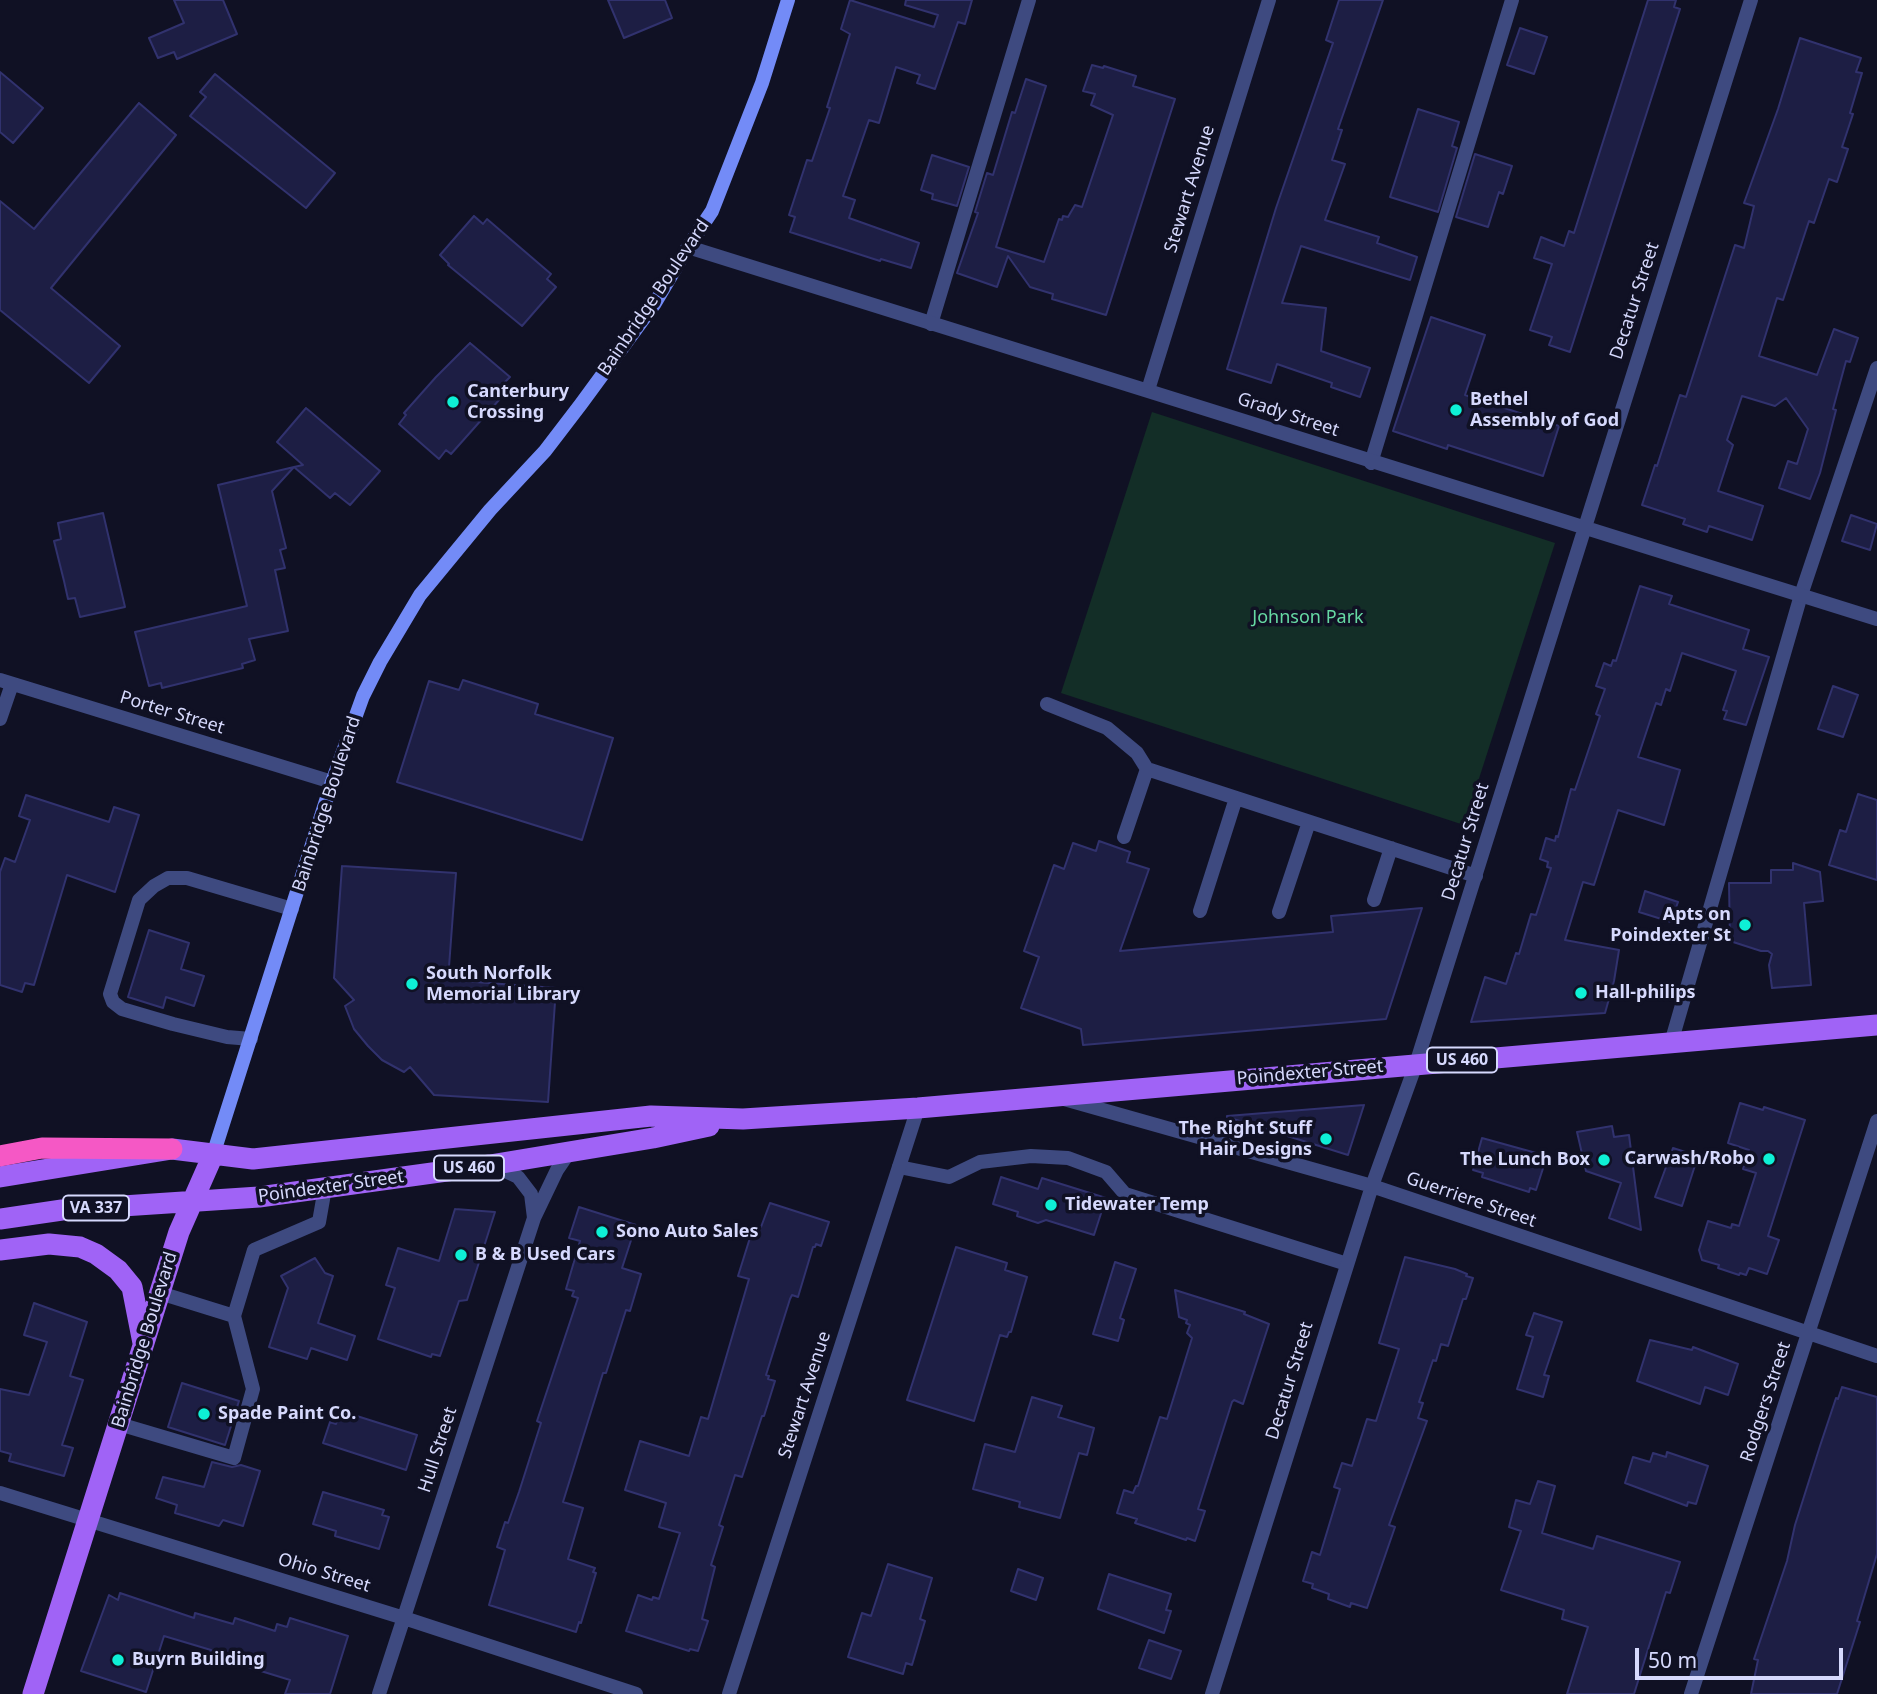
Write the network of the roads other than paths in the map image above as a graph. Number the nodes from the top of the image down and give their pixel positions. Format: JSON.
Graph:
{"nodes":[{"id":1,"x":788,"y":0,"type":"edge"},
{"id":2,"x":1029,"y":0,"type":"edge"},
{"id":3,"x":1269,"y":0,"type":"edge"},
{"id":4,"x":1512,"y":0,"type":"edge"},
{"id":5,"x":1751,"y":0,"type":"edge"},
{"id":6,"x":688,"y":247,"type":"junction"},
{"id":7,"x":931,"y":324,"type":"junction"},
{"id":8,"x":1877,"y":368,"type":"edge"},
{"id":9,"x":1147,"y":390,"type":"junction"},
{"id":10,"x":1371,"y":463,"type":"junction"},
{"id":11,"x":1584,"y":526,"type":"junction"},
{"id":12,"x":1801,"y":595,"type":"junction"},
{"id":13,"x":1877,"y":620,"type":"edge"},
{"id":14,"x":6,"y":682,"type":"edge"},
{"id":15,"x":1047,"y":704,"type":"dead end"},
{"id":16,"x":0,"y":719,"type":"edge"},
{"id":17,"x":1147,"y":769,"type":"junction"},
{"id":18,"x":332,"y":782,"type":"junction"},
{"id":19,"x":1236,"y":798,"type":"junction"},
{"id":20,"x":1309,"y":822,"type":"junction"},
{"id":21,"x":1124,"y":837,"type":"dead end"},
{"id":22,"x":1391,"y":848,"type":"junction"},
{"id":23,"x":1476,"y":876,"type":"junction"},
{"id":24,"x":1374,"y":900,"type":"dead end"},
{"id":25,"x":292,"y":909,"type":"junction"},
{"id":26,"x":1200,"y":911,"type":"dead end"},
{"id":27,"x":1279,"y":912,"type":"dead end"},
{"id":28,"x":1877,"y":1025,"type":"edge"},
{"id":29,"x":251,"y":1039,"type":"junction"},
{"id":30,"x":1671,"y":1042,"type":"junction"},
{"id":31,"x":1416,"y":1064,"type":"junction"},
{"id":32,"x":1048,"y":1095,"type":"junction"},
{"id":33,"x":918,"y":1108,"type":"junction"},
{"id":34,"x":743,"y":1119,"type":"junction"},
{"id":35,"x":1877,"y":1121,"type":"edge"},
{"id":36,"x":172,"y":1149,"type":"junction"},
{"id":37,"x":570,"y":1152,"type":"junction"},
{"id":38,"x":212,"y":1155,"type":"junction"},
{"id":39,"x":0,"y":1156,"type":"edge"},
{"id":40,"x":490,"y":1165,"type":"junction"},
{"id":41,"x":899,"y":1167,"type":"junction"},
{"id":42,"x":0,"y":1177,"type":"edge"},
{"id":43,"x":1371,"y":1186,"type":"junction"},
{"id":44,"x":325,"y":1188,"type":"junction"},
{"id":45,"x":193,"y":1202,"type":"junction"},
{"id":46,"x":534,"y":1218,"type":"junction"},
{"id":47,"x":0,"y":1219,"type":"edge"},
{"id":48,"x":0,"y":1250,"type":"edge"},
{"id":49,"x":1347,"y":1264,"type":"junction"},
{"id":50,"x":160,"y":1293,"type":"junction"},
{"id":51,"x":234,"y":1316,"type":"junction"},
{"id":52,"x":1809,"y":1335,"type":"junction"},
{"id":53,"x":143,"y":1346,"type":"junction"},
{"id":54,"x":1877,"y":1356,"type":"edge"},
{"id":55,"x":119,"y":1424,"type":"junction"},
{"id":56,"x":0,"y":1493,"type":"edge"},
{"id":57,"x":88,"y":1521,"type":"junction"},
{"id":58,"x":404,"y":1618,"type":"junction"},
{"id":59,"x":33,"y":1694,"type":"edge"},
{"id":60,"x":379,"y":1694,"type":"edge"},
{"id":61,"x":636,"y":1694,"type":"edge"},
{"id":62,"x":729,"y":1694,"type":"edge"},
{"id":63,"x":1212,"y":1694,"type":"edge"},
{"id":64,"x":1691,"y":1694,"type":"edge"}],
"edges":[{"from":1,"to":6,"type":"street","name":"Bainbridge Boulevard"},
{"from":2,"to":7,"type":"street"},
{"from":3,"to":9,"type":"street","name":"Stewart Avenue"},
{"from":4,"to":10,"type":"street"},
{"from":5,"to":11,"type":"street","name":"Decatur Street"},
{"from":6,"to":7,"type":"street","name":"Grady Street"},
{"from":6,"to":18,"type":"street","name":"Bainbridge Boulevard"},
{"from":7,"to":9,"type":"street","name":"Grady Street"},
{"from":8,"to":12,"type":"street"},
{"from":9,"to":10,"type":"street","name":"Grady Street"},
{"from":10,"to":11,"type":"street","name":"Grady Street"},
{"from":11,"to":12,"type":"street","name":"Grady Street"},
{"from":11,"to":23,"type":"street","name":"Decatur Street"},
{"from":12,"to":13,"type":"street","name":"Grady Street"},
{"from":12,"to":30,"type":"street"},
{"from":14,"to":16,"type":"street"},
{"from":14,"to":18,"type":"street","name":"Porter Street"},
{"from":15,"to":17,"type":"street"},
{"from":17,"to":19,"type":"street"},
{"from":17,"to":21,"type":"street"},
{"from":18,"to":25,"type":"street","name":"Bainbridge Boulevard"},
{"from":19,"to":20,"type":"street"},
{"from":19,"to":26,"type":"street"},
{"from":20,"to":22,"type":"street"},
{"from":20,"to":27,"type":"street"},
{"from":22,"to":23,"type":"street"},
{"from":22,"to":24,"type":"street"},
{"from":23,"to":31,"type":"street","name":"Decatur Street"},
{"from":25,"to":29,"type":"street","name":"Bainbridge Boulevard"},
{"from":25,"to":29,"type":"street"},
{"from":28,"to":30,"type":"main road","name":"Poindexter Street","number":"US 460"},
{"from":29,"to":38,"type":"street","name":"Bainbridge Boulevard"},
{"from":30,"to":31,"type":"main road","name":"Poindexter Street","number":"US 460"},
{"from":31,"to":32,"type":"main road","name":"Poindexter Street","number":"US 460"},
{"from":31,"to":43,"type":"street","name":"Decatur Street"},
{"from":32,"to":33,"type":"main road","name":"Poindexter Street","number":"US 460"},
{"from":32,"to":43,"type":"street","name":"Guerriere Street"},
{"from":33,"to":34,"type":"main road","name":"Poindexter Street","number":"US 460"},
{"from":33,"to":41,"type":"street","name":"Stewart Avenue"},
{"from":34,"to":37,"type":"main road","name":"Poindexter Street","number":"US 460"},
{"from":34,"to":38,"type":"main road","name":"Poindexter Street","number":"US 460"},
{"from":35,"to":52,"type":"street","name":"Rodgers Street"},
{"from":36,"to":38,"type":"main road","name":"Poindexter Street"},
{"from":36,"to":39,"type":"highway"},
{"from":36,"to":42,"type":"main road","name":"Poindexter Street"},
{"from":37,"to":40,"type":"main road","name":"Poindexter Street","number":"US 460"},
{"from":37,"to":46,"type":"street","name":"Hull Street"},
{"from":38,"to":45,"type":"main road","name":"Bainbridge Boulevard"},
{"from":40,"to":44,"type":"main road","name":"Poindexter Street","number":"US 460"},
{"from":40,"to":46,"type":"street"},
{"from":41,"to":49,"type":"street"},
{"from":41,"to":62,"type":"street","name":"Stewart Avenue"},
{"from":43,"to":49,"type":"street","name":"Decatur Street"},
{"from":43,"to":52,"type":"street","name":"Guerriere Street"},
{"from":44,"to":45,"type":"main road","name":"Poindexter Street","number":"US 460"},
{"from":44,"to":51,"type":"street"},
{"from":45,"to":47,"type":"main road","name":"Poindexter Street","number":"VA 337"},
{"from":45,"to":50,"type":"main road","name":"Bainbridge Boulevard"},
{"from":46,"to":58,"type":"street","name":"Hull Street"},
{"from":48,"to":53,"type":"main road"},
{"from":49,"to":63,"type":"street","name":"Decatur Street"},
{"from":50,"to":51,"type":"street"},
{"from":50,"to":53,"type":"main road","name":"Bainbridge Boulevard"},
{"from":51,"to":55,"type":"street"},
{"from":52,"to":54,"type":"street","name":"Guerriere Street"},
{"from":52,"to":64,"type":"street","name":"Rodgers Street"},
{"from":53,"to":55,"type":"main road","name":"Bainbridge Boulevard"},
{"from":55,"to":57,"type":"main road","name":"Bainbridge Boulevard"},
{"from":56,"to":57,"type":"street","name":"Ohio Street"},
{"from":57,"to":58,"type":"street","name":"Ohio Street"},
{"from":57,"to":59,"type":"main road","name":"Bainbridge Boulevard"},
{"from":58,"to":60,"type":"street","name":"Hull Street"},
{"from":58,"to":61,"type":"street","name":"Ohio Street"}]}
